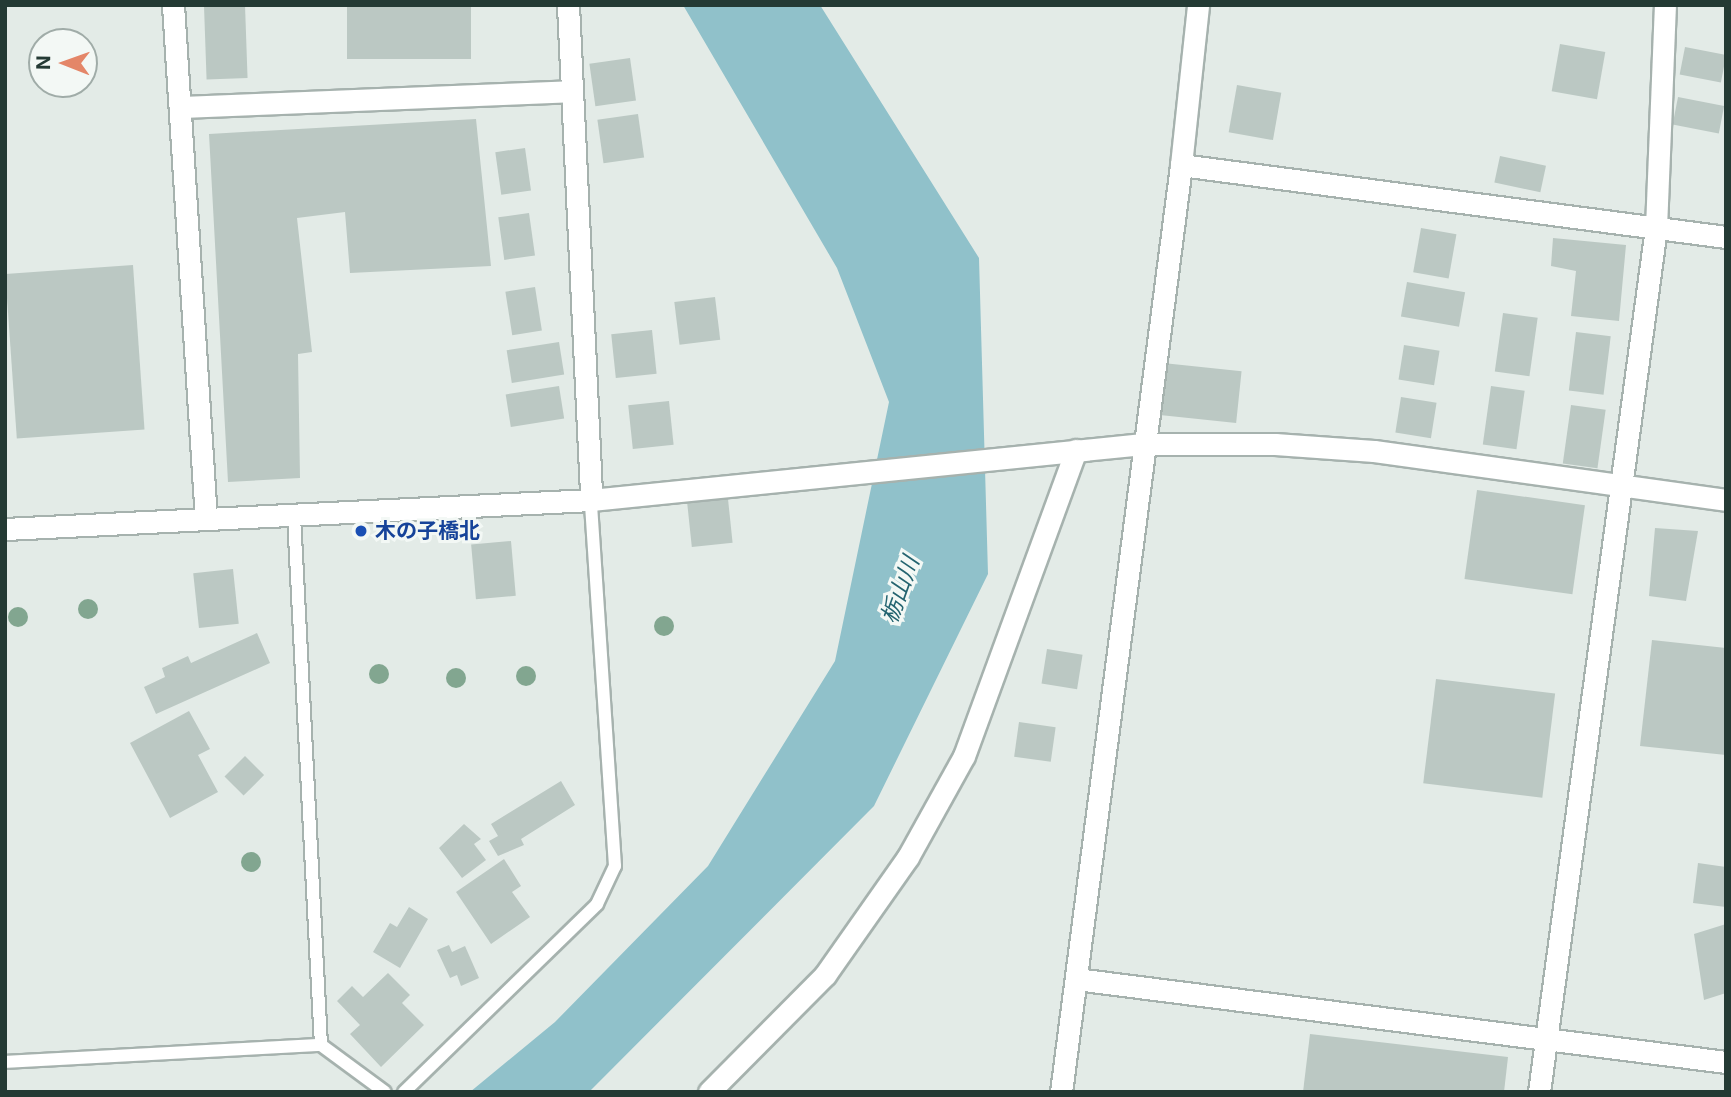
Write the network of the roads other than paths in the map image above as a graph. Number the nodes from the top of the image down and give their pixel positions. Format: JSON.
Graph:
{"nodes":[{"id":1,"x":173,"y":5,"type":"edge"},
{"id":2,"x":568,"y":5,"type":"edge"},
{"id":3,"x":1198,"y":5,"type":"edge"},
{"id":4,"x":1665,"y":5,"type":"edge"},
{"id":5,"x":572,"y":91,"type":"junction"},
{"id":6,"x":180,"y":107,"type":"junction"},
{"id":7,"x":1181,"y":165,"type":"junction"},
{"id":8,"x":1656,"y":228,"type":"junction"},
{"id":9,"x":1726,"y":237,"type":"edge"},
{"id":10,"x":1143,"y":444,"type":"junction"},
{"id":11,"x":1076,"y":450,"type":"junction"},
{"id":12,"x":1618,"y":486,"type":"junction"},
{"id":13,"x":591,"y":500,"type":"junction"},
{"id":14,"x":1726,"y":500,"type":"edge"},
{"id":15,"x":294,"y":516,"type":"junction"},
{"id":16,"x":206,"y":519,"type":"junction"},
{"id":17,"x":5,"y":529,"type":"edge"},
{"id":18,"x":1076,"y":979,"type":"junction"},
{"id":19,"x":1547,"y":1037,"type":"junction"},
{"id":20,"x":321,"y":1045,"type":"junction"},
{"id":21,"x":5,"y":1062,"type":"edge"},
{"id":22,"x":1726,"y":1062,"type":"edge"},
{"id":23,"x":385,"y":1092,"type":"edge"},
{"id":24,"x":404,"y":1092,"type":"edge"},
{"id":25,"x":709,"y":1092,"type":"edge"},
{"id":26,"x":1061,"y":1092,"type":"edge"},
{"id":27,"x":1539,"y":1092,"type":"edge"}],
"edges":[{"from":1,"to":6,"type":"street"},
{"from":2,"to":5,"type":"street"},
{"from":3,"to":7,"type":"street"},
{"from":4,"to":8,"type":"street"},
{"from":5,"to":6,"type":"street"},
{"from":5,"to":13,"type":"street"},
{"from":6,"to":16,"type":"street"},
{"from":7,"to":8,"type":"street"},
{"from":7,"to":10,"type":"street"},
{"from":8,"to":9,"type":"street"},
{"from":8,"to":12,"type":"street"},
{"from":10,"to":11,"type":"street"},
{"from":10,"to":12,"type":"street"},
{"from":10,"to":18,"type":"street"},
{"from":11,"to":13,"type":"street"},
{"from":11,"to":25,"type":"street"},
{"from":12,"to":14,"type":"street"},
{"from":12,"to":19,"type":"street"},
{"from":13,"to":15,"type":"street"},
{"from":13,"to":24,"type":"lane"},
{"from":15,"to":16,"type":"street"},
{"from":15,"to":20,"type":"lane"},
{"from":16,"to":17,"type":"street"},
{"from":18,"to":19,"type":"street"},
{"from":18,"to":26,"type":"street"},
{"from":19,"to":22,"type":"street"},
{"from":19,"to":27,"type":"street"},
{"from":20,"to":21,"type":"lane"},
{"from":20,"to":23,"type":"lane"}]}
